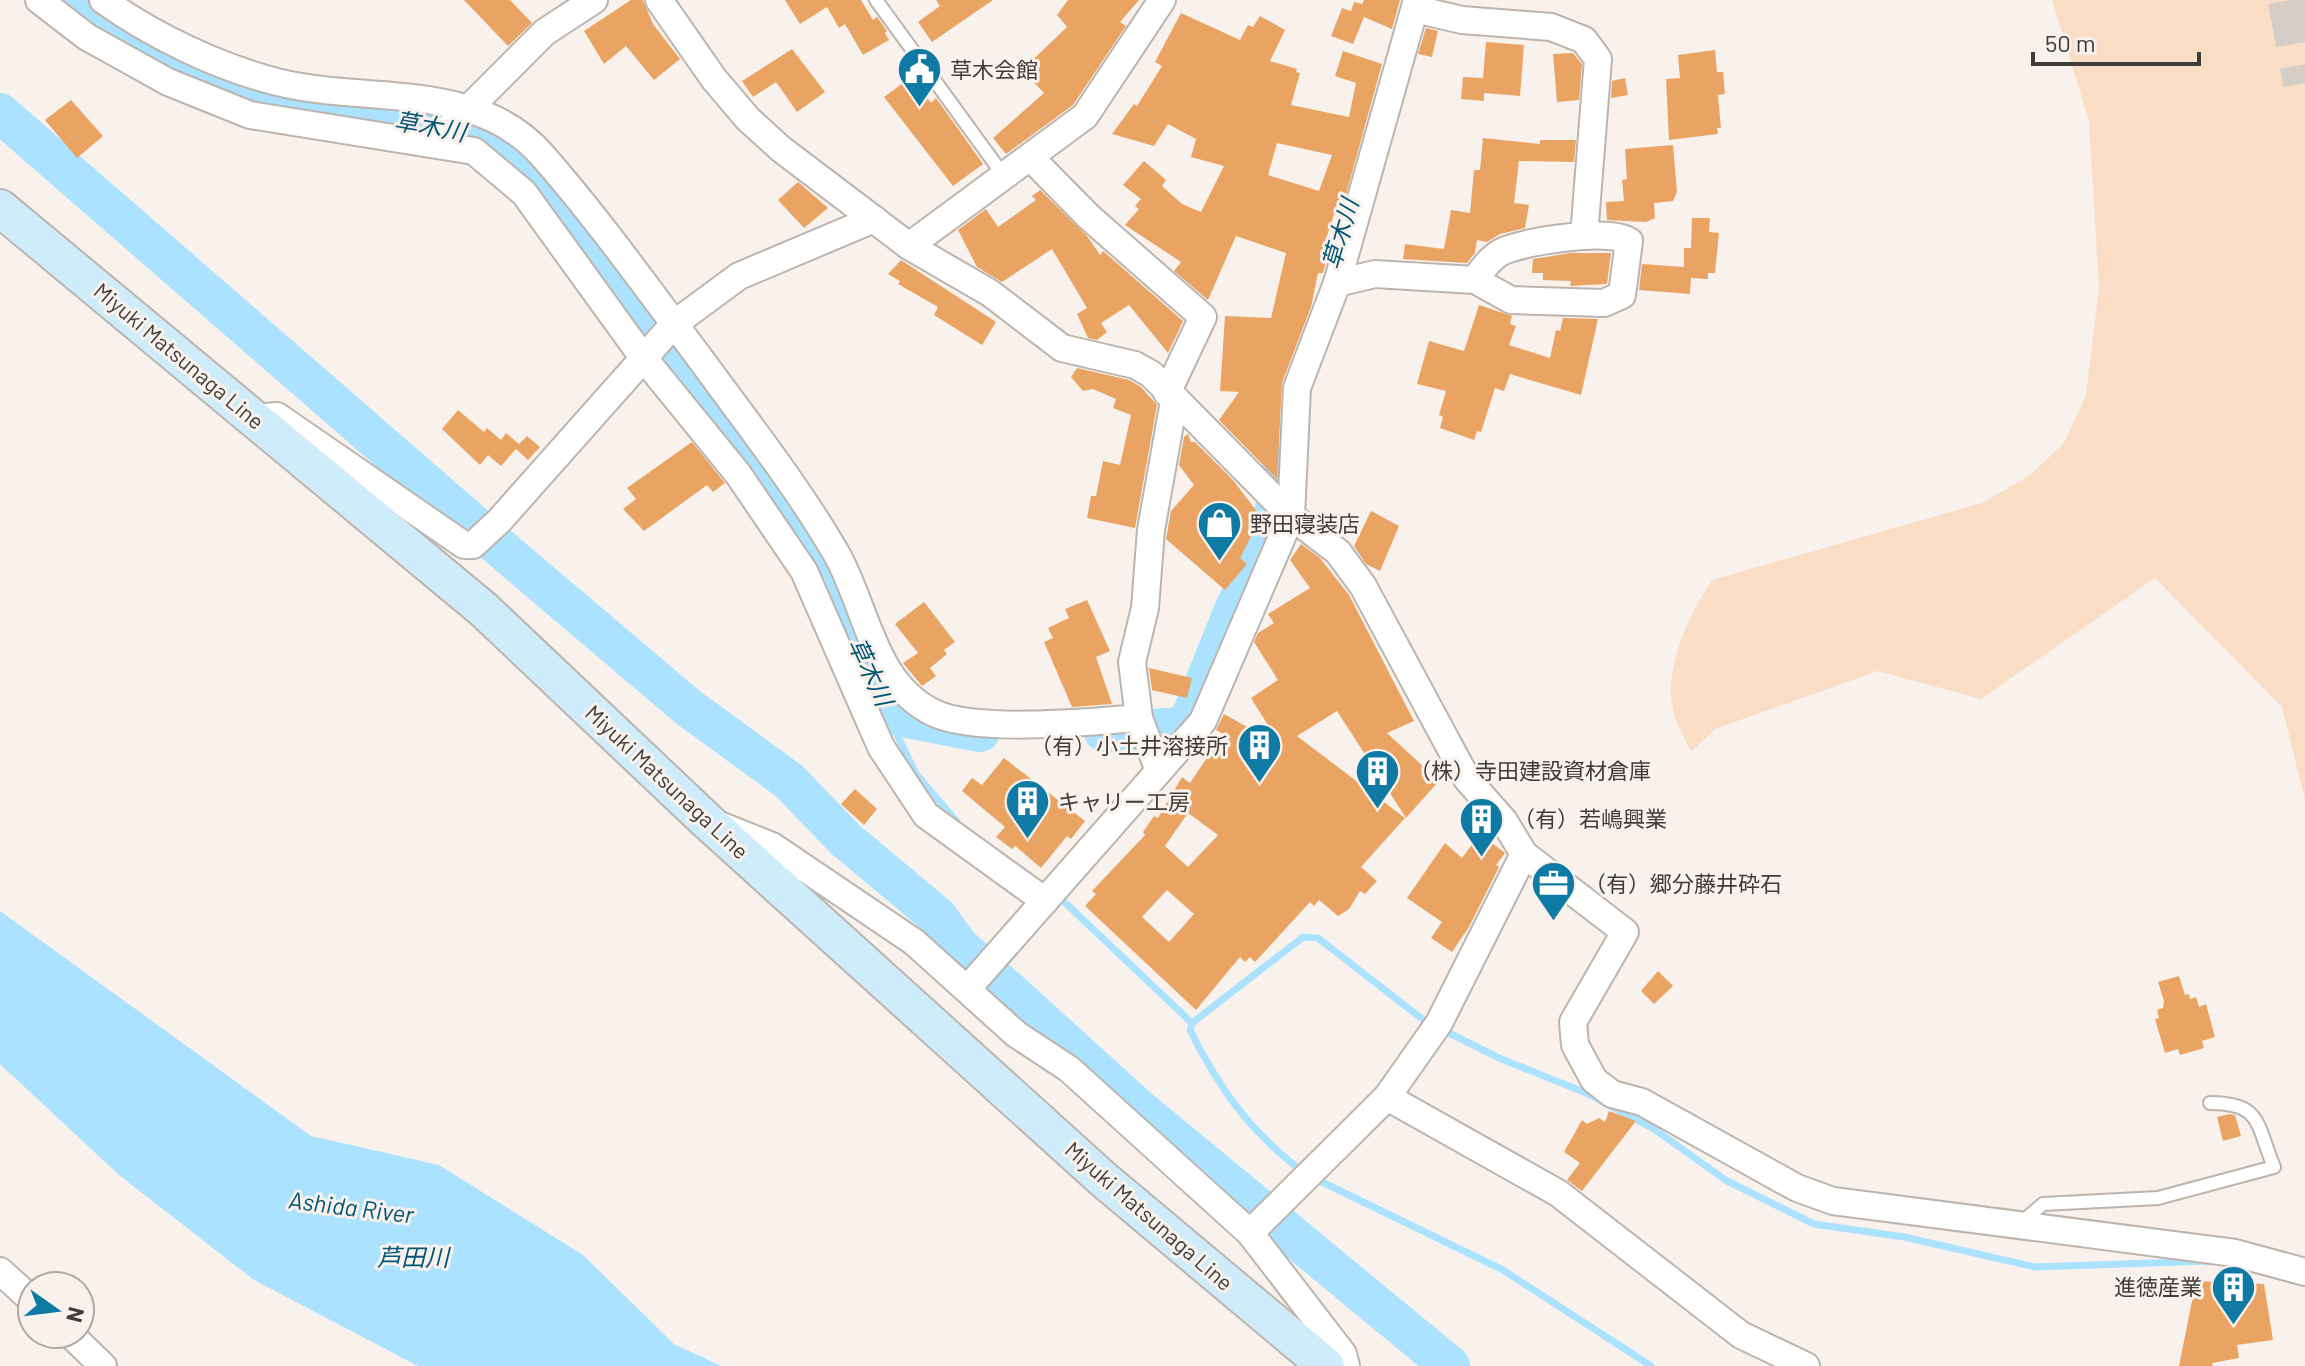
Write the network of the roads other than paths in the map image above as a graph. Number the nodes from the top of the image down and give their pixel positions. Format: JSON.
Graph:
{"nodes":[{"id":1,"x":39,"y":0,"type":"edge"},
{"id":2,"x":103,"y":0,"type":"edge"},
{"id":3,"x":594,"y":0,"type":"edge"},
{"id":4,"x":659,"y":0,"type":"edge"},
{"id":5,"x":876,"y":0,"type":"edge"},
{"id":6,"x":1162,"y":0,"type":"edge"},
{"id":7,"x":1416,"y":5,"type":"edge"},
{"id":8,"x":175,"y":64,"type":"junction"},
{"id":9,"x":467,"y":109,"type":"junction"},
{"id":10,"x":437,"y":139,"type":"junction"},
{"id":11,"x":1030,"y":157,"type":"junction"},
{"id":12,"x":1004,"y":176,"type":"junction"},
{"id":13,"x":0,"y":208,"type":"edge"},
{"id":14,"x":874,"y":219,"type":"junction"},
{"id":15,"x":1584,"y":236,"type":"junction"},
{"id":16,"x":909,"y":246,"type":"junction"},
{"id":17,"x":1475,"y":280,"type":"junction"},
{"id":18,"x":1337,"y":283,"type":"junction"},
{"id":19,"x":658,"y":340,"type":"junction"},
{"id":20,"x":1170,"y":397,"type":"junction"},
{"id":21,"x":251,"y":418,"type":"junction"},
{"id":22,"x":1282,"y":507,"type":"junction"},
{"id":23,"x":1142,"y":727,"type":"junction"},
{"id":24,"x":1159,"y":771,"type":"junction"},
{"id":25,"x":707,"y":821,"type":"junction"},
{"id":26,"x":1524,"y":854,"type":"junction"},
{"id":27,"x":1051,"y":894,"type":"junction"},
{"id":28,"x":979,"y":975,"type":"junction"},
{"id":29,"x":1387,"y":1097,"type":"junction"},
{"id":30,"x":2210,"y":1103,"type":"dead end"},
{"id":31,"x":1262,"y":1221,"type":"junction"},
{"id":32,"x":2021,"y":1223,"type":"junction"},
{"id":33,"x":0,"y":1271,"type":"edge"},
{"id":34,"x":2305,"y":1272,"type":"edge"},
{"id":35,"x":16,"y":1286,"type":"edge"},
{"id":36,"x":86,"y":1350,"type":"edge"},
{"id":37,"x":103,"y":1366,"type":"edge"},
{"id":38,"x":1326,"y":1366,"type":"edge"},
{"id":39,"x":1346,"y":1366,"type":"edge"},
{"id":40,"x":1806,"y":1366,"type":"edge"}],
"edges":[{"from":1,"to":8,"type":"street"},
{"from":2,"to":8,"type":"street"},
{"from":3,"to":9,"type":"street"},
{"from":4,"to":14,"type":"street"},
{"from":5,"to":12,"type":"lane"},
{"from":6,"to":11,"type":"street"},
{"from":7,"to":15,"type":"street"},
{"from":7,"to":18,"type":"street"},
{"from":8,"to":9,"type":"street"},
{"from":8,"to":10,"type":"street"},
{"from":9,"to":10,"type":"street"},
{"from":9,"to":19,"type":"street"},
{"from":10,"to":19,"type":"street"},
{"from":11,"to":12,"type":"street"},
{"from":11,"to":20,"type":"street"},
{"from":12,"to":16,"type":"street"},
{"from":13,"to":21,"type":"main road","name":"Miyuki Matsunaga Line"},
{"from":14,"to":16,"type":"street"},
{"from":14,"to":19,"type":"street"},
{"from":15,"to":17,"type":"street"},
{"from":15,"to":17,"type":"street"},
{"from":16,"to":20,"type":"street"},
{"from":17,"to":18,"type":"street"},
{"from":18,"to":22,"type":"street"},
{"from":19,"to":21,"type":"street"},
{"from":19,"to":23,"type":"street"},
{"from":19,"to":27,"type":"street"},
{"from":20,"to":22,"type":"street"},
{"from":20,"to":23,"type":"street"},
{"from":21,"to":25,"type":"main road","name":"Miyuki Matsunaga Line"},
{"from":22,"to":24,"type":"street"},
{"from":22,"to":26,"type":"street"},
{"from":23,"to":24,"type":"street"},
{"from":24,"to":27,"type":"street"},
{"from":25,"to":28,"type":"street"},
{"from":25,"to":38,"type":"main road","name":"Miyuki Matsunaga Line"},
{"from":26,"to":29,"type":"street"},
{"from":26,"to":32,"type":"street"},
{"from":27,"to":28,"type":"street"},
{"from":28,"to":31,"type":"street"},
{"from":29,"to":31,"type":"street"},
{"from":29,"to":40,"type":"street"},
{"from":30,"to":32,"type":"lane"},
{"from":31,"to":39,"type":"street"},
{"from":32,"to":34,"type":"street"},
{"from":33,"to":35,"type":"street"},
{"from":36,"to":37,"type":"street"}]}
